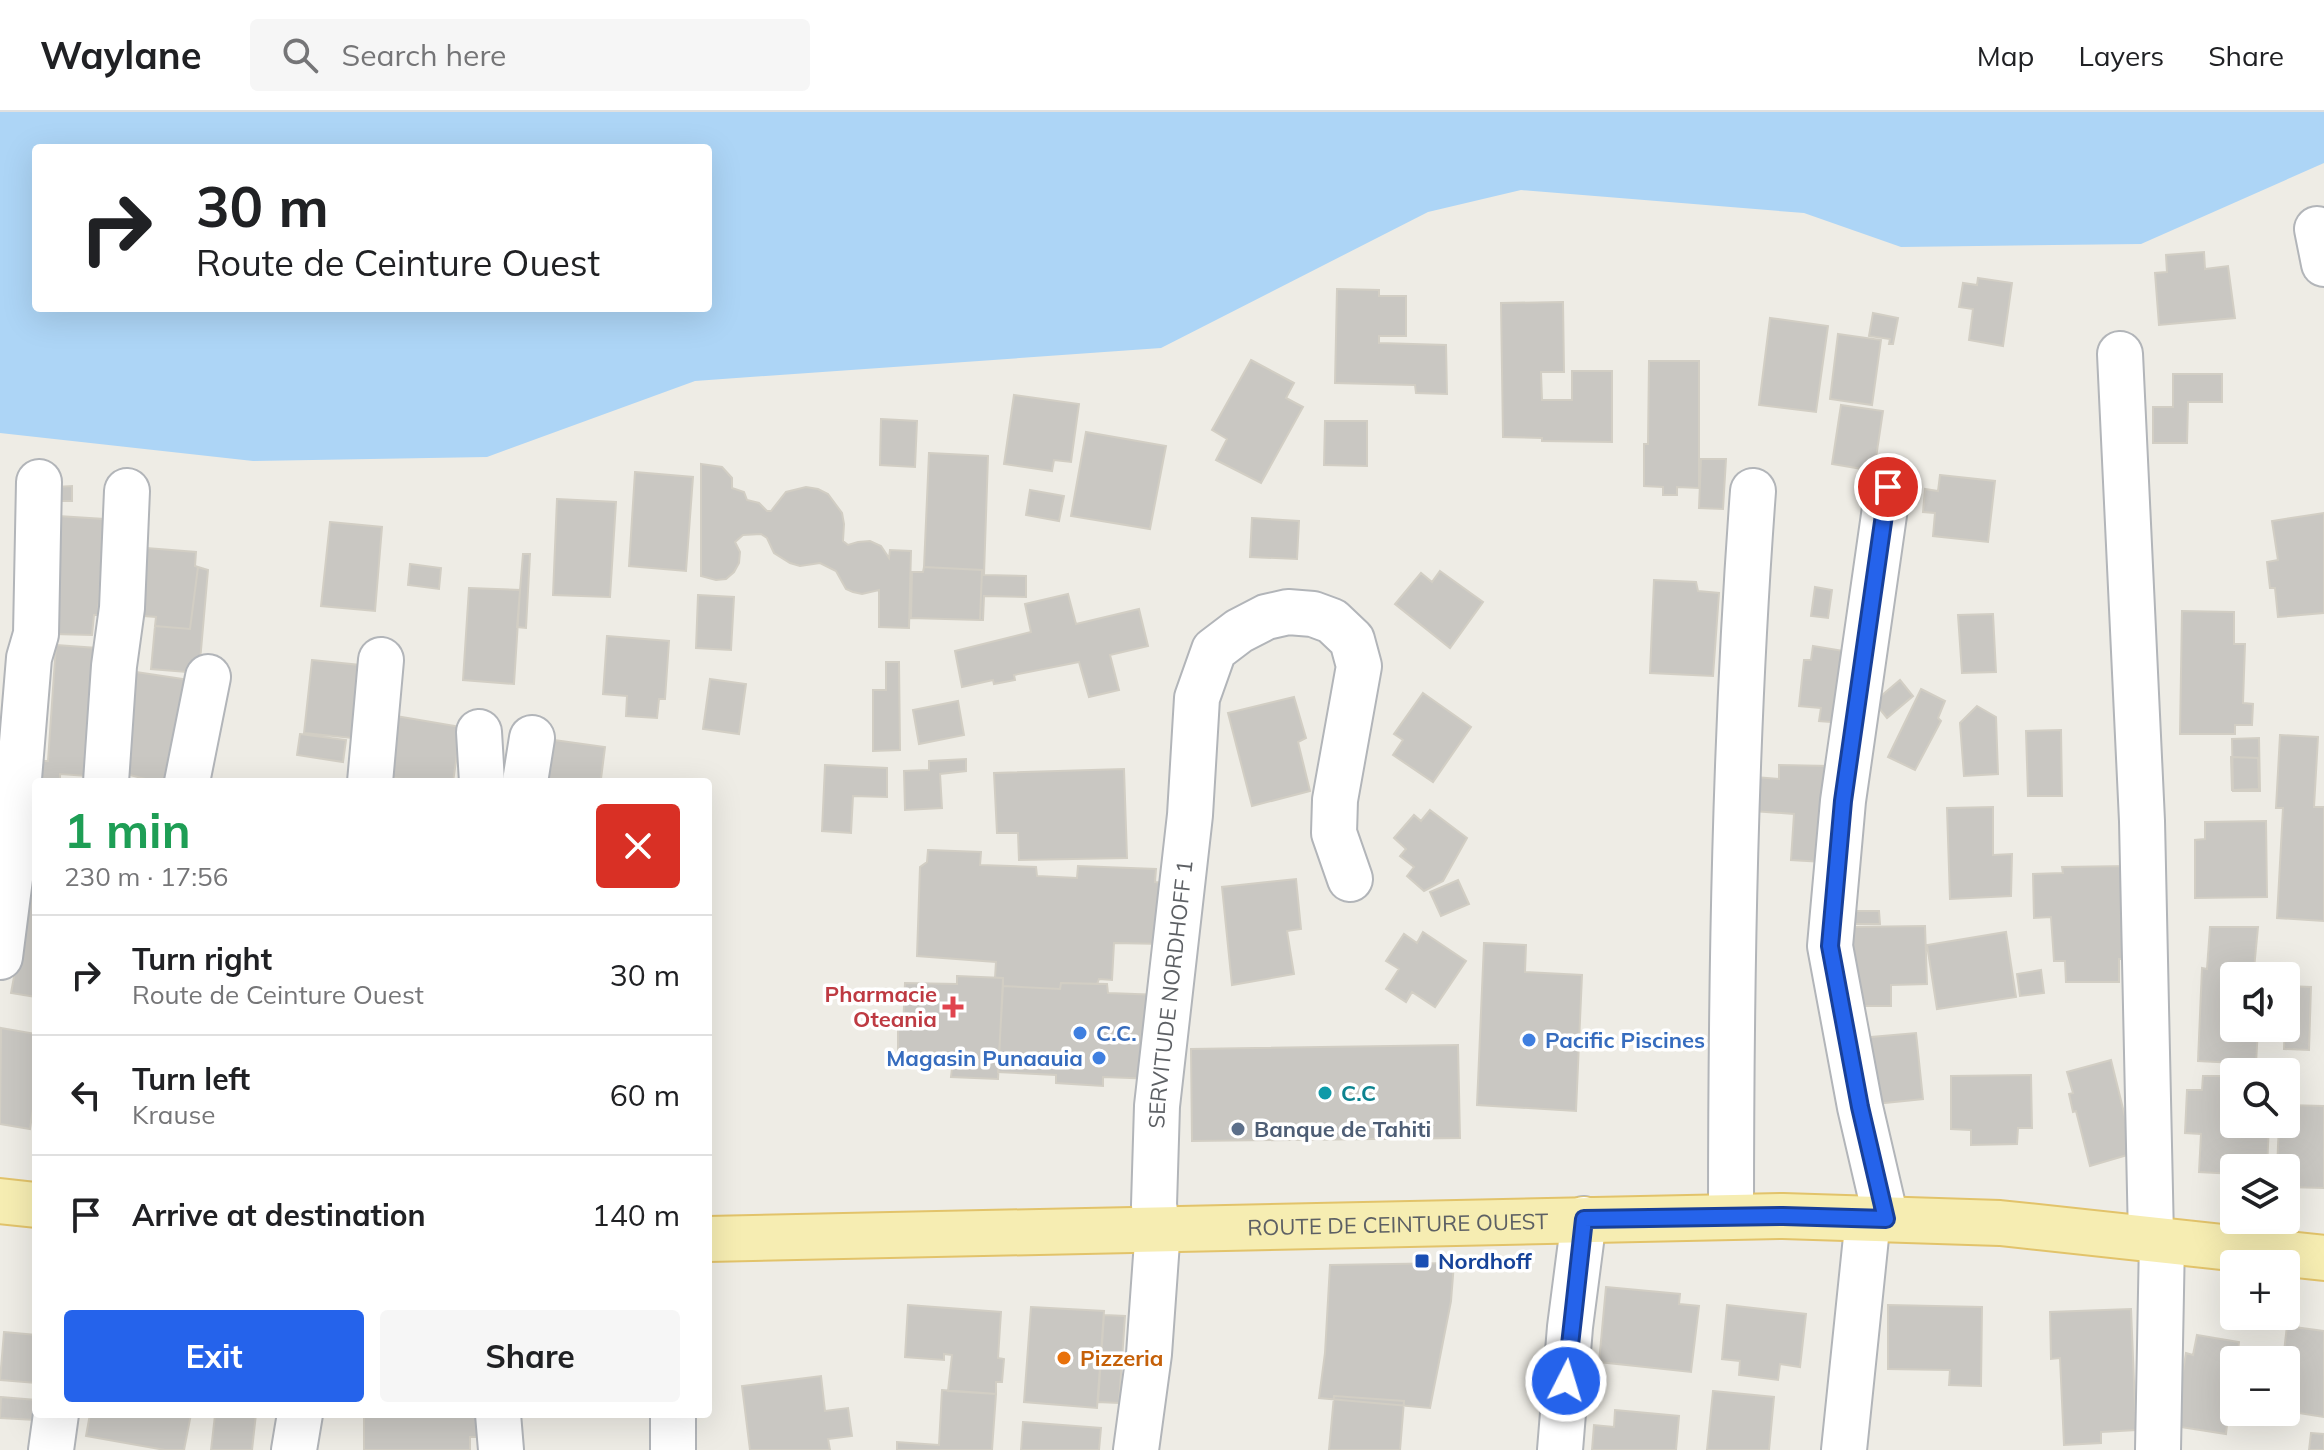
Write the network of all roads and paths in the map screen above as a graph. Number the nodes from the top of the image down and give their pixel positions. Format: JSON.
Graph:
{"nodes":[{"id":1,"x":2120,"y":354,"type":"dead end"},
{"id":2,"x":39,"y":482,"type":"dead end"},
{"id":3,"x":1888,"y":487,"type":"dead end"},
{"id":4,"x":127,"y":491,"type":"dead end"},
{"id":5,"x":1753,"y":491,"type":"dead end"},
{"id":6,"x":2156,"y":639,"type":"dead end"},
{"id":7,"x":381,"y":660,"type":"dead end"},
{"id":8,"x":208,"y":677,"type":"dead end"},
{"id":9,"x":479,"y":732,"type":"dead end"},
{"id":10,"x":532,"y":738,"type":"dead end"},
{"id":11,"x":106,"y":778,"type":"edge"},
{"id":12,"x":188,"y":778,"type":"edge"},
{"id":13,"x":370,"y":778,"type":"edge"},
{"id":14,"x":482,"y":778,"type":"edge"},
{"id":15,"x":526,"y":778,"type":"edge"},
{"id":16,"x":1350,"y":879,"type":"dead end"},
{"id":17,"x":0,"y":957,"type":"edge"},
{"id":18,"x":0,"y":1201,"type":"edge"},
{"id":19,"x":32,"y":1205,"type":"edge"},
{"id":20,"x":1731,"y":1216,"type":"junction"},
{"id":21,"x":1877,"y":1218,"type":"junction"},
{"id":22,"x":1584,"y":1219,"type":"junction"},
{"id":23,"x":1158,"y":1228,"type":"junction"},
{"id":24,"x":712,"y":1239,"type":"edge"},
{"id":25,"x":2163,"y":1240,"type":"junction"},
{"id":26,"x":2324,"y":1258,"type":"edge"},
{"id":27,"x":55,"y":1418,"type":"edge"},
{"id":28,"x":299,"y":1418,"type":"edge"},
{"id":29,"x":498,"y":1418,"type":"edge"},
{"id":30,"x":673,"y":1418,"type":"edge"},
{"id":31,"x":51,"y":1450,"type":"edge"},
{"id":32,"x":294,"y":1450,"type":"edge"},
{"id":33,"x":501,"y":1450,"type":"edge"},
{"id":34,"x":673,"y":1450,"type":"edge"},
{"id":35,"x":1136,"y":1450,"type":"edge"},
{"id":36,"x":1560,"y":1450,"type":"edge"},
{"id":37,"x":1844,"y":1450,"type":"edge"},
{"id":38,"x":2158,"y":1450,"type":"edge"}],
"edges":[{"from":1,"to":25,"type":"street"},
{"from":2,"to":17,"type":"street"},
{"from":3,"to":21,"type":"street"},
{"from":4,"to":11,"type":"street"},
{"from":5,"to":20,"type":"street"},
{"from":6,"to":25,"type":"street"},
{"from":7,"to":13,"type":"street"},
{"from":8,"to":12,"type":"street"},
{"from":9,"to":14,"type":"street"},
{"from":10,"to":15,"type":"street"},
{"from":16,"to":23,"type":"street","name":"SERVITUDE NORDHOFF 1"},
{"from":18,"to":19,"type":"main road"},
{"from":20,"to":21,"type":"main road","name":"ROUTE DE CEINTURE OUEST"},
{"from":20,"to":22,"type":"main road","name":"ROUTE DE CEINTURE OUEST"},
{"from":21,"to":25,"type":"main road","name":"ROUTE DE CEINTURE OUEST"},
{"from":21,"to":37,"type":"street"},
{"from":22,"to":23,"type":"main road","name":"ROUTE DE CEINTURE OUEST"},
{"from":22,"to":36,"type":"street"},
{"from":23,"to":24,"type":"main road","name":"ROUTE DE CEINTURE OUEST"},
{"from":23,"to":35,"type":"street","name":"SERVITUDE NORDHOFF 1"},
{"from":25,"to":26,"type":"main road","name":"ROUTE DE CEINTURE OUEST"},
{"from":25,"to":38,"type":"street"},
{"from":27,"to":31,"type":"street"},
{"from":28,"to":32,"type":"street"},
{"from":29,"to":33,"type":"street"},
{"from":30,"to":34,"type":"street"}]}
